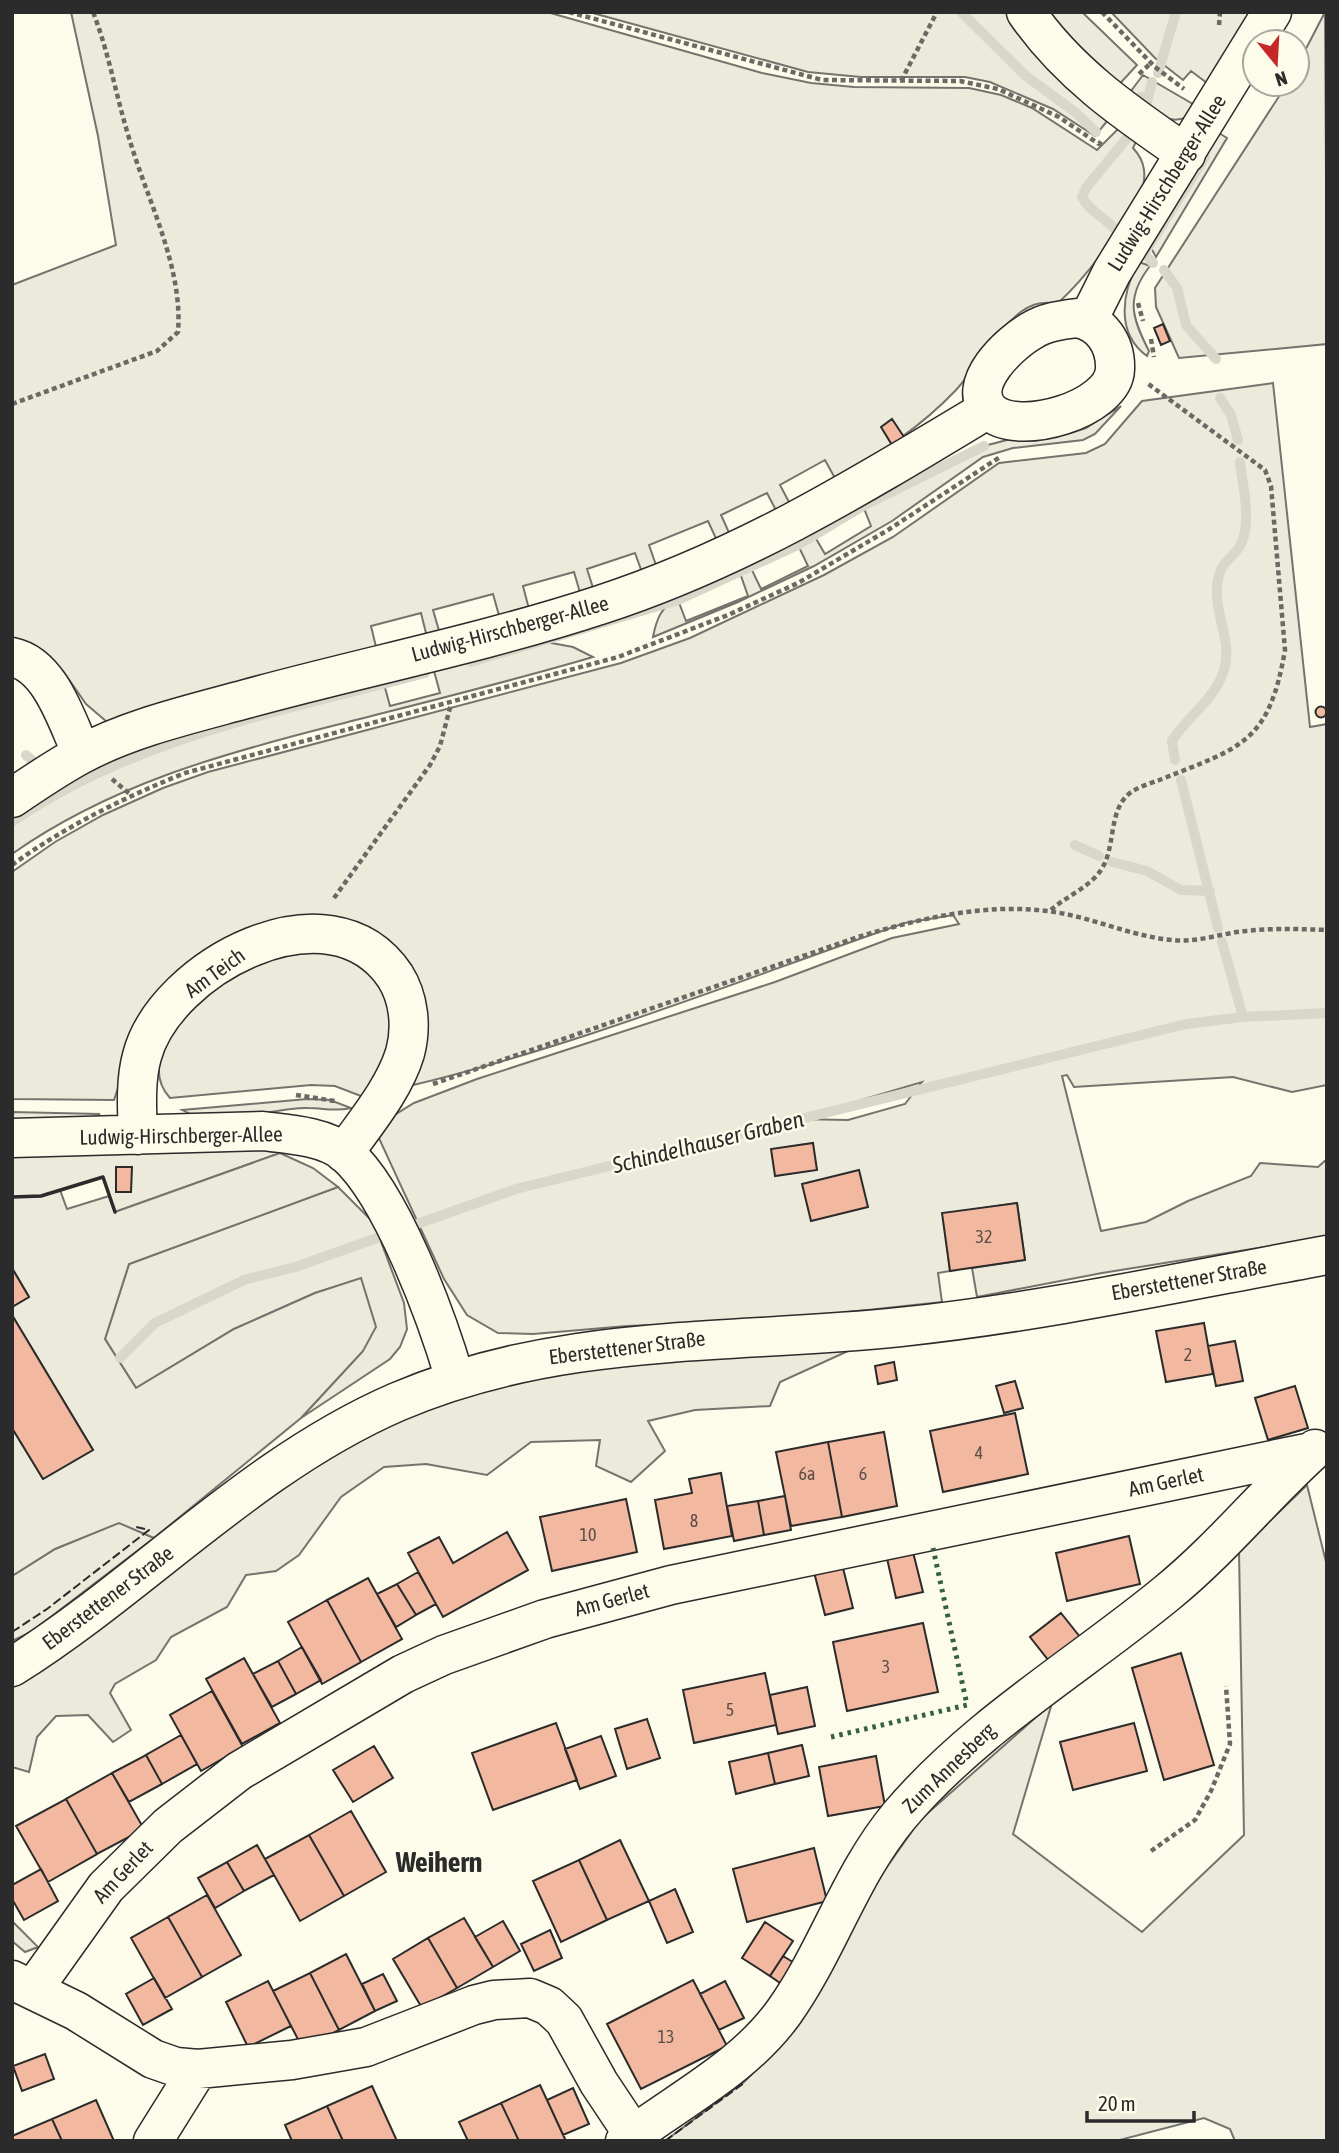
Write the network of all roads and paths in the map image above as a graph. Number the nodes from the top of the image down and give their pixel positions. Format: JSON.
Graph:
{"nodes":[{"id":1,"x":93,"y":12,"type":"edge"},
{"id":2,"x":569,"y":12,"type":"edge"},
{"id":3,"x":937,"y":12,"type":"edge"},
{"id":4,"x":1026,"y":12,"type":"edge"},
{"id":5,"x":1102,"y":12,"type":"edge"},
{"id":6,"x":1272,"y":12,"type":"edge"},
{"id":7,"x":901,"y":81,"type":"junction"},
{"id":8,"x":1185,"y":90,"type":"dead end"},
{"id":9,"x":1124,"y":111,"type":"junction"},
{"id":10,"x":1186,"y":154,"type":"junction"},
{"id":11,"x":1140,"y":295,"type":"dead end"},
{"id":12,"x":1088,"y":320,"type":"junction"},
{"id":13,"x":1146,"y":327,"type":"dead end"},
{"id":14,"x":1150,"y":336,"type":"dead end"},
{"id":15,"x":1154,"y":356,"type":"dead end"},
{"id":16,"x":1139,"y":391,"type":"dead end"},
{"id":17,"x":12,"y":404,"type":"edge"},
{"id":18,"x":988,"y":409,"type":"junction"},
{"id":19,"x":1005,"y":454,"type":"dead end"},
{"id":20,"x":12,"y":657,"type":"edge"},
{"id":21,"x":451,"y":703,"type":"junction"},
{"id":22,"x":82,"y":754,"type":"junction"},
{"id":23,"x":12,"y":798,"type":"edge"},
{"id":24,"x":12,"y":865,"type":"edge"},
{"id":25,"x":1050,"y":911,"type":"junction"},
{"id":26,"x":1327,"y":930,"type":"edge"},
{"id":27,"x":324,"y":933,"type":"junction"},
{"id":28,"x":430,"y":1085,"type":"dead end"},
{"id":29,"x":138,"y":1135,"type":"junction"},
{"id":30,"x":12,"y":1138,"type":"edge"},
{"id":31,"x":344,"y":1153,"type":"junction"},
{"id":32,"x":1327,"y":1255,"type":"edge"},
{"id":33,"x":455,"y":1378,"type":"junction"},
{"id":34,"x":1319,"y":1445,"type":"edge"},
{"id":35,"x":12,"y":1667,"type":"edge"},
{"id":36,"x":1226,"y":1686,"type":"dead end"},
{"id":37,"x":1151,"y":1851,"type":"dead end"},
{"id":38,"x":23,"y":1984,"type":"edge"},
{"id":39,"x":198,"y":2069,"type":"junction"},
{"id":40,"x":629,"y":2138,"type":"edge"},
{"id":41,"x":153,"y":2141,"type":"edge"}],
"edges":[{"from":1,"to":17,"type":"path"},
{"from":2,"to":7,"type":"path"},
{"from":3,"to":7,"type":"path"},
{"from":4,"to":9,"type":"street"},
{"from":5,"to":8,"type":"path"},
{"from":6,"to":10,"type":"street","name":"Ludwig-Hirschberger-Allee"},
{"from":7,"to":9,"type":"path"},
{"from":9,"to":10,"type":"street"},
{"from":10,"to":12,"type":"street","name":"Ludwig-Hirschberger-Allee"},
{"from":11,"to":13,"type":"path"},
{"from":12,"to":18,"type":"street"},
{"from":12,"to":18,"type":"street"},
{"from":14,"to":15,"type":"path"},
{"from":16,"to":25,"type":"path"},
{"from":18,"to":22,"type":"street","name":"Ludwig-Hirschberger-Allee"},
{"from":19,"to":21,"type":"path"},
{"from":20,"to":22,"type":"street"},
{"from":21,"to":24,"type":"path"},
{"from":21,"to":27,"type":"path"},
{"from":22,"to":23,"type":"street","name":"Ludwig-Hirschberger-Allee"},
{"from":25,"to":26,"type":"path"},
{"from":25,"to":28,"type":"path"},
{"from":27,"to":29,"type":"street","name":"Am Teich"},
{"from":27,"to":31,"type":"street","name":"Am Teich"},
{"from":29,"to":30,"type":"street","name":"Ludwig-Hirschberger-Allee"},
{"from":29,"to":31,"type":"street","name":"Ludwig-Hirschberger-Allee"},
{"from":31,"to":33,"type":"street","name":"Ludwig-Hirschberger-Allee"},
{"from":32,"to":33,"type":"street","name":"Eberstettener Straße"},
{"from":33,"to":35,"type":"street","name":"Eberstettener Straße"},
{"from":34,"to":38,"type":"street","name":"Am Gerlet"},
{"from":34,"to":40,"type":"street","name":"Zum Annesberg"},
{"from":36,"to":37,"type":"path"},
{"from":38,"to":39,"type":"street"},
{"from":39,"to":40,"type":"street"},
{"from":39,"to":41,"type":"street"}]}
